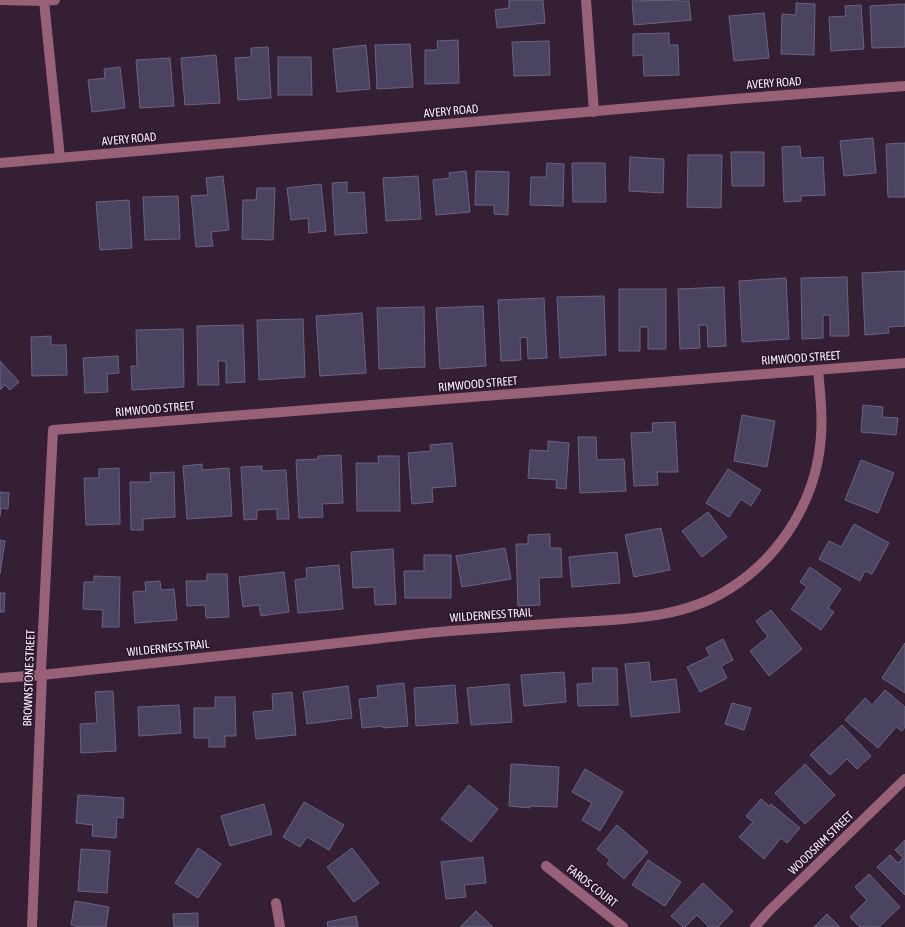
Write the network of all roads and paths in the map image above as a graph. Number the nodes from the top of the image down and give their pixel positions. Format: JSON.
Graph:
{"nodes":[{"id":1,"x":0,"y":0,"type":"edge"},
{"id":2,"x":55,"y":0,"type":"edge"},
{"id":3,"x":586,"y":0,"type":"edge"},
{"id":4,"x":44,"y":1,"type":"junction"},
{"id":5,"x":905,"y":86,"type":"edge"},
{"id":6,"x":594,"y":112,"type":"junction"},
{"id":7,"x":60,"y":158,"type":"junction"},
{"id":8,"x":0,"y":163,"type":"edge"},
{"id":9,"x":905,"y":363,"type":"edge"},
{"id":10,"x":818,"y":370,"type":"junction"},
{"id":11,"x":53,"y":430,"type":"joint"},
{"id":12,"x":42,"y":675,"type":"junction"},
{"id":13,"x":0,"y":678,"type":"edge"},
{"id":14,"x":905,"y":779,"type":"edge"},
{"id":15,"x":546,"y":866,"type":"dead end"},
{"id":16,"x":276,"y":903,"type":"dead end"},
{"id":17,"x":32,"y":927,"type":"edge"},
{"id":18,"x":280,"y":927,"type":"edge"},
{"id":19,"x":623,"y":927,"type":"edge"},
{"id":20,"x":755,"y":927,"type":"edge"}],
"edges":[{"from":1,"to":4,"type":"street"},
{"from":2,"to":4,"type":"street"},
{"from":3,"to":6,"type":"street"},
{"from":4,"to":7,"type":"street"},
{"from":5,"to":6,"type":"street","name":"AVERY ROAD"},
{"from":6,"to":7,"type":"street","name":"AVERY ROAD"},
{"from":7,"to":8,"type":"street","name":"AVERY ROAD"},
{"from":9,"to":10,"type":"street","name":"RIMWOOD STREET"},
{"from":10,"to":11,"type":"street","name":"RIMWOOD STREET"},
{"from":10,"to":12,"type":"street","name":"WILDERNESS TRAIL"},
{"from":11,"to":12,"type":"street","name":"BROWNSTONE STREET"},
{"from":12,"to":13,"type":"street","name":"WILDERNESS TRAIL"},
{"from":12,"to":17,"type":"street","name":"BROWNSTONE STREET"},
{"from":14,"to":20,"type":"street","name":"WOODSRIM STREET"},
{"from":15,"to":19,"type":"street","name":"FAROS COURT"},
{"from":16,"to":18,"type":"street"}]}
